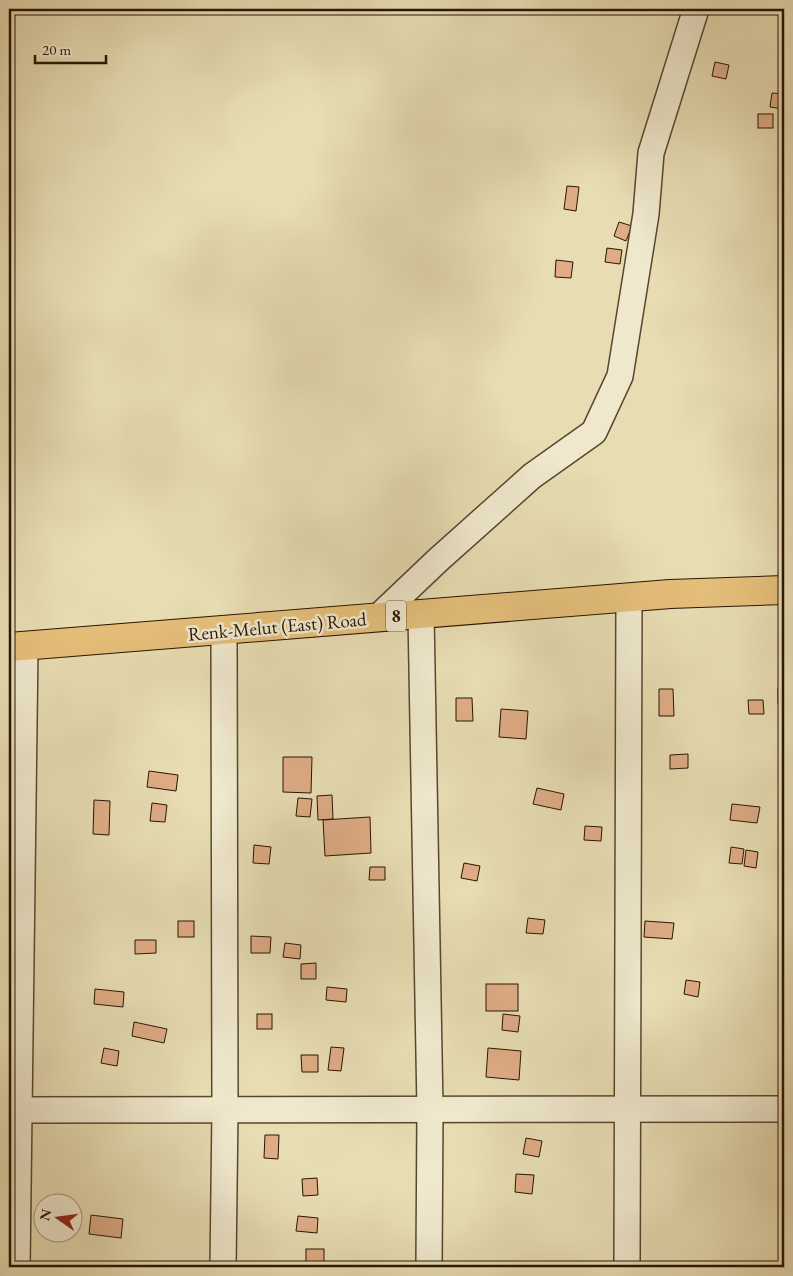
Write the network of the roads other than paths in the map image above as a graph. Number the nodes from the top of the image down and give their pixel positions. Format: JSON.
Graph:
{"nodes":[{"id":1,"x":696,"y":9,"type":"edge"},
{"id":2,"x":784,"y":590,"type":"edge"},
{"id":3,"x":629,"y":598,"type":"junction"},
{"id":4,"x":421,"y":614,"type":"junction"},
{"id":5,"x":377,"y":618,"type":"junction"},
{"id":6,"x":224,"y":630,"type":"junction"},
{"id":7,"x":17,"y":646,"type":"edge"},
{"id":8,"x":430,"y":1109,"type":"junction"},
{"id":9,"x":628,"y":1109,"type":"junction"},
{"id":10,"x":784,"y":1109,"type":"edge"},
{"id":11,"x":14,"y":1110,"type":"edge"},
{"id":12,"x":225,"y":1110,"type":"junction"},
{"id":13,"x":17,"y":1267,"type":"edge"},
{"id":14,"x":224,"y":1267,"type":"edge"},
{"id":15,"x":429,"y":1267,"type":"edge"},
{"id":16,"x":627,"y":1267,"type":"edge"}],
"edges":[{"from":1,"to":5,"type":"street"},
{"from":2,"to":3,"type":"main road","name":"Renk-Melut (East) Road","number":"8"},
{"from":3,"to":4,"type":"main road","name":"Renk-Melut (East) Road","number":"8"},
{"from":3,"to":9,"type":"street"},
{"from":4,"to":5,"type":"main road","name":"Renk-Melut (East) Road","number":"8"},
{"from":4,"to":8,"type":"street"},
{"from":5,"to":6,"type":"main road","name":"Renk-Melut (East) Road","number":"8"},
{"from":6,"to":7,"type":"main road","name":"Renk-Melut (East) Road","number":"8"},
{"from":6,"to":12,"type":"street"},
{"from":7,"to":11,"type":"street"},
{"from":8,"to":9,"type":"street"},
{"from":8,"to":12,"type":"street"},
{"from":8,"to":15,"type":"street"},
{"from":9,"to":10,"type":"street"},
{"from":9,"to":16,"type":"street"},
{"from":11,"to":12,"type":"street"},
{"from":11,"to":13,"type":"street"},
{"from":12,"to":14,"type":"street"}]}
